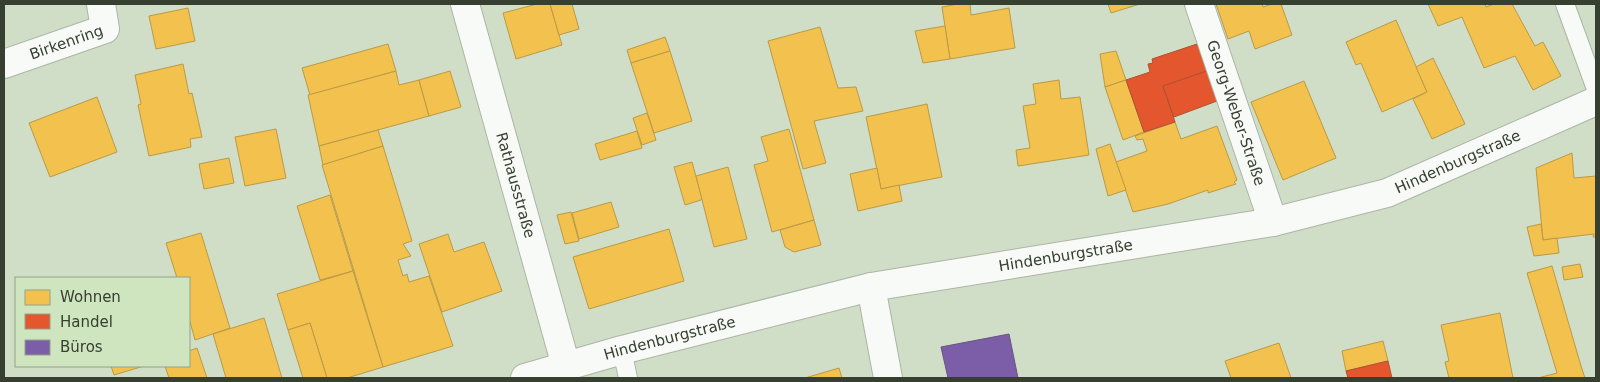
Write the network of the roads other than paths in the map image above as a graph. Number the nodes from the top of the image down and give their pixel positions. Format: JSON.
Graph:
{"nodes":[{"id":1,"x":101,"y":4,"type":"edge"},
{"id":2,"x":465,"y":4,"type":"edge"},
{"id":3,"x":1199,"y":4,"type":"edge"},
{"id":4,"x":1565,"y":4,"type":"edge"},
{"id":5,"x":4,"y":64,"type":"edge"},
{"id":6,"x":1596,"y":89,"type":"edge"},
{"id":7,"x":1596,"y":102,"type":"edge"},
{"id":8,"x":1273,"y":222,"type":"junction"},
{"id":9,"x":871,"y":287,"type":"junction"},
{"id":10,"x":622,"y":350,"type":"junction"},
{"id":11,"x":566,"y":366,"type":"junction"},
{"id":12,"x":525,"y":378,"type":"edge"},
{"id":13,"x":628,"y":378,"type":"edge"},
{"id":14,"x":888,"y":378,"type":"edge"}],
"edges":[{"from":1,"to":5,"type":"street","name":"Birkenring"},
{"from":2,"to":11,"type":"street","name":"Rathausstraße"},
{"from":3,"to":8,"type":"street","name":"Georg-Weber-Straße"},
{"from":4,"to":6,"type":"lane"},
{"from":7,"to":8,"type":"street","name":"Hindenburgstraße"},
{"from":8,"to":9,"type":"street","name":"Hindenburgstraße"},
{"from":9,"to":10,"type":"street","name":"Hindenburgstraße"},
{"from":9,"to":14,"type":"street"},
{"from":10,"to":11,"type":"street","name":"Hindenburgstraße"},
{"from":10,"to":13,"type":"lane"},
{"from":11,"to":12,"type":"street","name":"Hindenburgstraße"}]}
